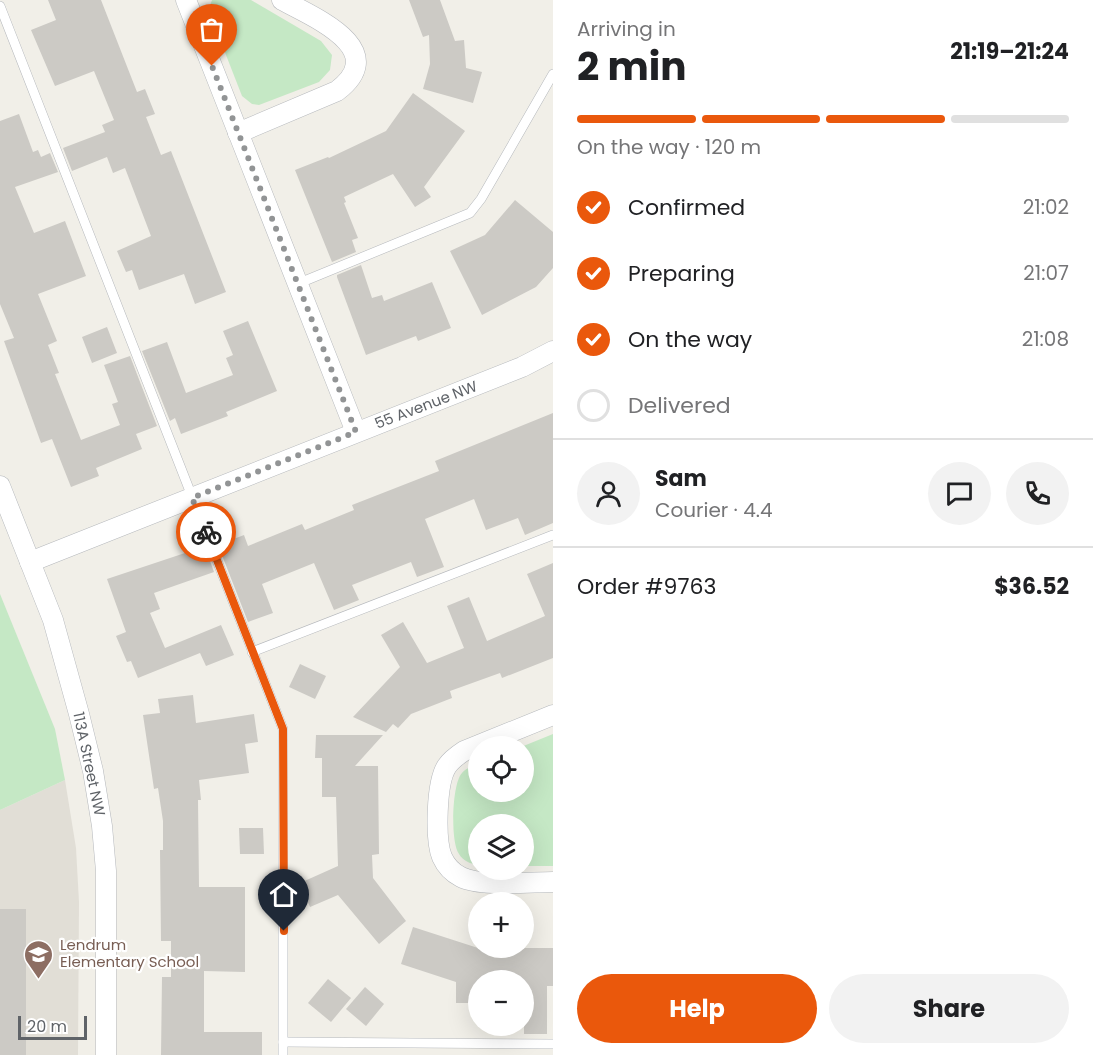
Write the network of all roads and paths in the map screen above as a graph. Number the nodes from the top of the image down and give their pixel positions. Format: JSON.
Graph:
{"nodes":[{"id":1,"x":186,"y":0,"type":"edge"},
{"id":2,"x":282,"y":0,"type":"edge"},
{"id":3,"x":0,"y":6,"type":"edge"},
{"id":4,"x":553,"y":74,"type":"edge"},
{"id":5,"x":238,"y":133,"type":"junction"},
{"id":6,"x":297,"y":284,"type":"junction"},
{"id":7,"x":553,"y":351,"type":"edge"},
{"id":8,"x":356,"y":432,"type":"junction"},
{"id":9,"x":0,"y":486,"type":"edge"},
{"id":10,"x":192,"y":498,"type":"junction"},
{"id":11,"x":553,"y":535,"type":"edge"},
{"id":12,"x":30,"y":562,"type":"junction"},
{"id":13,"x":252,"y":652,"type":"junction"},
{"id":14,"x":553,"y":715,"type":"edge"},
{"id":15,"x":553,"y":882,"type":"edge"},
{"id":16,"x":283,"y":1042,"type":"junction"},
{"id":17,"x":553,"y":1044,"type":"edge"},
{"id":18,"x":106,"y":1055,"type":"edge"},
{"id":19,"x":283,"y":1055,"type":"edge"}],
"edges":[{"from":1,"to":5,"type":"street"},
{"from":2,"to":5,"type":"street"},
{"from":3,"to":10,"type":"lane"},
{"from":4,"to":6,"type":"lane"},
{"from":5,"to":6,"type":"street"},
{"from":6,"to":8,"type":"street"},
{"from":7,"to":8,"type":"street","name":"55 Avenue NW"},
{"from":8,"to":10,"type":"street","name":"55 Avenue NW"},
{"from":9,"to":12,"type":"street","name":"113A Street NW"},
{"from":10,"to":12,"type":"street","name":"55 Avenue NW"},
{"from":10,"to":13,"type":"lane"},
{"from":11,"to":13,"type":"lane"},
{"from":12,"to":18,"type":"street","name":"113A Street NW"},
{"from":13,"to":16,"type":"lane"},
{"from":14,"to":15,"type":"street"},
{"from":16,"to":17,"type":"lane"},
{"from":16,"to":19,"type":"lane"}]}
